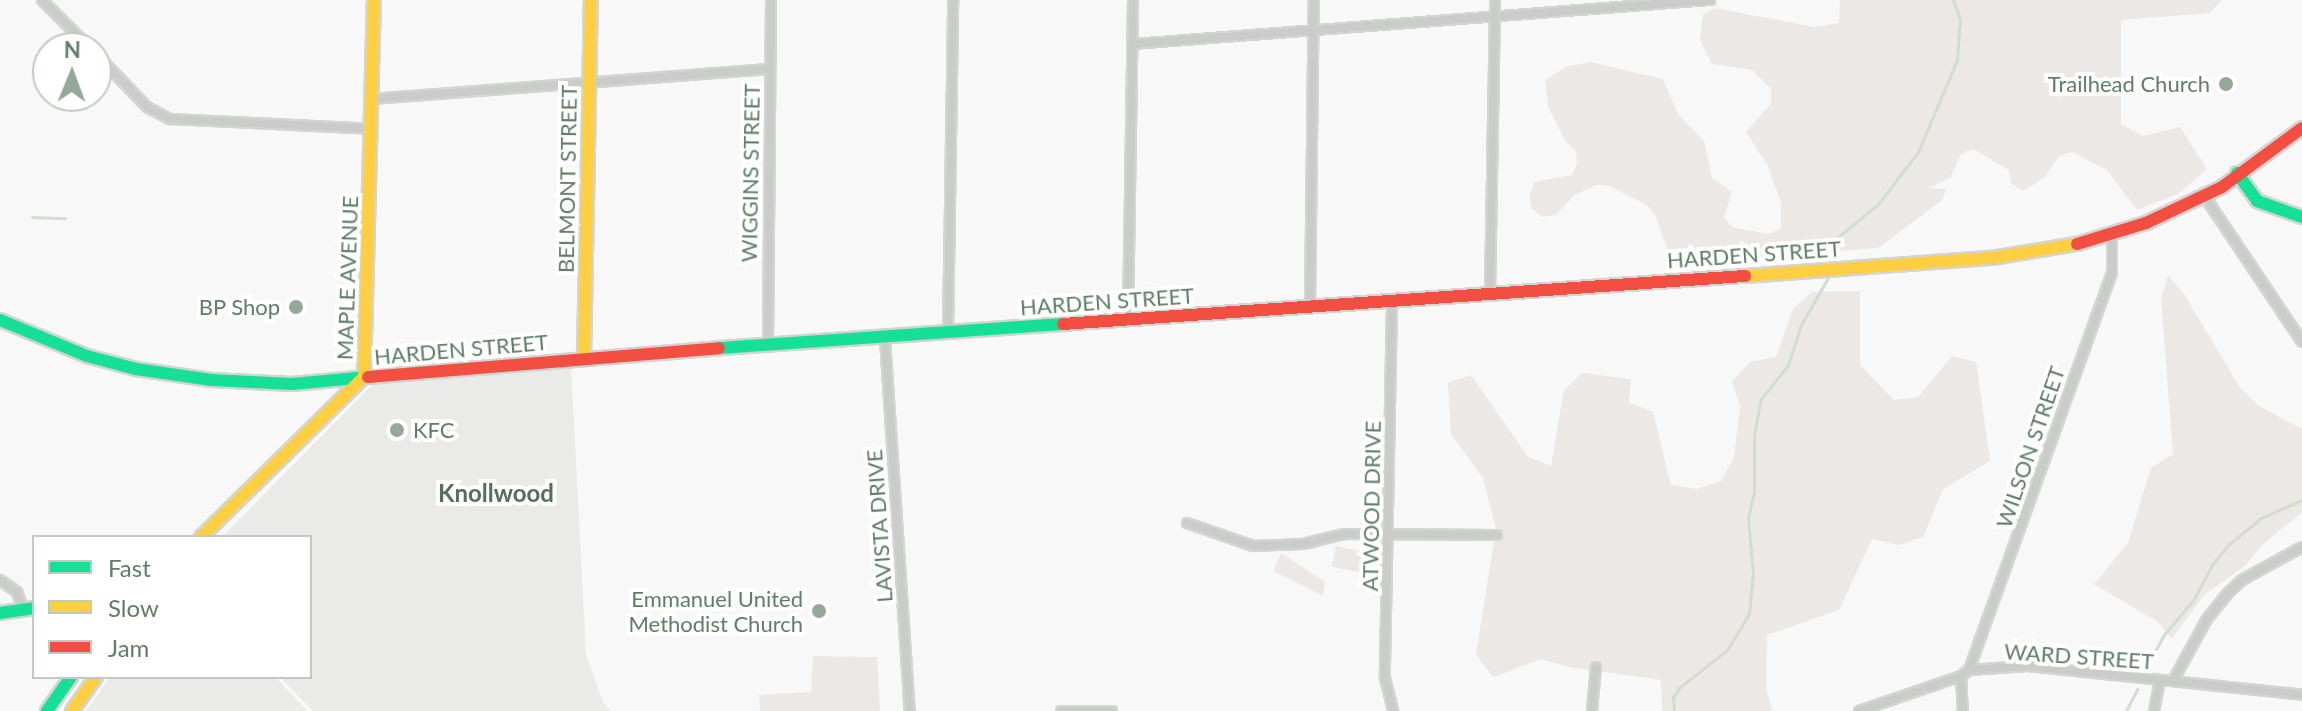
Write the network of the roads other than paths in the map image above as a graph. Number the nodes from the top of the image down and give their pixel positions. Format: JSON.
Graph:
{"nodes":[{"id":1,"x":42,"y":0,"type":"edge"},
{"id":2,"x":374,"y":0,"type":"edge"},
{"id":3,"x":591,"y":0,"type":"edge"},
{"id":4,"x":771,"y":0,"type":"edge"},
{"id":5,"x":953,"y":0,"type":"edge"},
{"id":6,"x":1133,"y":0,"type":"edge"},
{"id":7,"x":1314,"y":0,"type":"edge"},
{"id":8,"x":1495,"y":0,"type":"edge"},
{"id":9,"x":1710,"y":0,"type":"edge"},
{"id":10,"x":1676,"y":1,"type":"edge"},
{"id":11,"x":1494,"y":16,"type":"junction"},
{"id":12,"x":1314,"y":30,"type":"junction"},
{"id":13,"x":74,"y":32,"type":"edge"},
{"id":14,"x":1133,"y":44,"type":"junction"},
{"id":15,"x":769,"y":69,"type":"junction"},
{"id":16,"x":112,"y":71,"type":"edge"},
{"id":17,"x":588,"y":82,"type":"junction"},
{"id":18,"x":372,"y":99,"type":"junction"},
{"id":19,"x":2302,"y":128,"type":"edge"},
{"id":20,"x":372,"y":129,"type":"junction"},
{"id":21,"x":2237,"y":173,"type":"junction"},
{"id":22,"x":2205,"y":197,"type":"junction"},
{"id":23,"x":2302,"y":217,"type":"edge"},
{"id":24,"x":2112,"y":236,"type":"junction"},
{"id":25,"x":1490,"y":293,"type":"junction"},
{"id":26,"x":1392,"y":301,"type":"junction"},
{"id":27,"x":1310,"y":306,"type":"junction"},
{"id":28,"x":0,"y":320,"type":"edge"},
{"id":29,"x":1128,"y":320,"type":"junction"},
{"id":30,"x":948,"y":332,"type":"junction"},
{"id":31,"x":885,"y":339,"type":"junction"},
{"id":32,"x":2302,"y":342,"type":"edge"},
{"id":33,"x":768,"y":345,"type":"junction"},
{"id":34,"x":584,"y":358,"type":"junction"},
{"id":35,"x":364,"y":377,"type":"junction"},
{"id":36,"x":1187,"y":523,"type":"dead end"},
{"id":37,"x":1388,"y":533,"type":"junction"},
{"id":38,"x":203,"y":535,"type":"edge"},
{"id":39,"x":1497,"y":535,"type":"dead end"},
{"id":40,"x":2302,"y":547,"type":"edge"},
{"id":41,"x":0,"y":580,"type":"edge"},
{"id":42,"x":29,"y":608,"type":"edge"},
{"id":43,"x":0,"y":613,"type":"edge"},
{"id":44,"x":1596,"y":667,"type":"dead end"},
{"id":45,"x":1969,"y":670,"type":"junction"},
{"id":46,"x":1961,"y":676,"type":"junction"},
{"id":47,"x":70,"y":679,"type":"edge"},
{"id":48,"x":95,"y":679,"type":"edge"},
{"id":49,"x":2174,"y":679,"type":"junction"},
{"id":50,"x":2160,"y":681,"type":"junction"},
{"id":51,"x":2302,"y":695,"type":"edge"},
{"id":52,"x":47,"y":711,"type":"edge"},
{"id":53,"x":72,"y":711,"type":"edge"},
{"id":54,"x":910,"y":711,"type":"edge"},
{"id":55,"x":1061,"y":711,"type":"edge"},
{"id":56,"x":1112,"y":711,"type":"edge"},
{"id":57,"x":1393,"y":711,"type":"edge"},
{"id":58,"x":1592,"y":711,"type":"edge"},
{"id":59,"x":1859,"y":711,"type":"edge"},
{"id":60,"x":1963,"y":711,"type":"edge"},
{"id":61,"x":2154,"y":711,"type":"edge"}],
"edges":[{"from":1,"to":13,"type":"street"},
{"from":2,"to":18,"type":"main road","name":"MAPLE AVENUE"},
{"from":3,"to":17,"type":"main road","name":"BELMONT STREET"},
{"from":4,"to":15,"type":"street","name":"WIGGINS STREET"},
{"from":5,"to":30,"type":"street"},
{"from":6,"to":14,"type":"street"},
{"from":7,"to":12,"type":"street"},
{"from":8,"to":11,"type":"street"},
{"from":9,"to":10,"type":"street"},
{"from":10,"to":11,"type":"street"},
{"from":11,"to":12,"type":"street"},
{"from":11,"to":25,"type":"street"},
{"from":12,"to":14,"type":"street"},
{"from":12,"to":27,"type":"street"},
{"from":14,"to":29,"type":"street"},
{"from":15,"to":17,"type":"street"},
{"from":15,"to":33,"type":"street","name":"WIGGINS STREET"},
{"from":16,"to":20,"type":"street"},
{"from":17,"to":18,"type":"street"},
{"from":17,"to":34,"type":"main road","name":"BELMONT STREET"},
{"from":18,"to":20,"type":"main road","name":"MAPLE AVENUE"},
{"from":19,"to":21,"type":"main road","name":"HARDEN STREET"},
{"from":20,"to":35,"type":"main road","name":"MAPLE AVENUE"},
{"from":21,"to":22,"type":"main road","name":"HARDEN STREET"},
{"from":21,"to":23,"type":"main road"},
{"from":22,"to":24,"type":"main road","name":"HARDEN STREET"},
{"from":22,"to":32,"type":"street"},
{"from":24,"to":25,"type":"main road","name":"HARDEN STREET"},
{"from":24,"to":45,"type":"street","name":"WILSON STREET"},
{"from":25,"to":26,"type":"main road","name":"HARDEN STREET"},
{"from":26,"to":27,"type":"main road","name":"HARDEN STREET"},
{"from":26,"to":37,"type":"street","name":"ATWOOD DRIVE"},
{"from":27,"to":29,"type":"main road","name":"HARDEN STREET"},
{"from":28,"to":35,"type":"main road","name":"HARDEN STREET"},
{"from":29,"to":30,"type":"main road","name":"HARDEN STREET"},
{"from":30,"to":31,"type":"main road","name":"HARDEN STREET"},
{"from":31,"to":33,"type":"main road","name":"HARDEN STREET"},
{"from":31,"to":54,"type":"street","name":"LAVISTA DRIVE"},
{"from":33,"to":34,"type":"main road","name":"HARDEN STREET"},
{"from":34,"to":35,"type":"main road","name":"HARDEN STREET"},
{"from":35,"to":38,"type":"main road","name":"MAPLE AVENUE"},
{"from":36,"to":37,"type":"street"},
{"from":37,"to":39,"type":"street"},
{"from":37,"to":57,"type":"street","name":"ATWOOD DRIVE"},
{"from":40,"to":49,"type":"street"},
{"from":41,"to":42,"type":"street"},
{"from":42,"to":43,"type":"main road"},
{"from":44,"to":58,"type":"street"},
{"from":45,"to":46,"type":"street"},
{"from":45,"to":50,"type":"street","name":"WARD STREET"},
{"from":46,"to":59,"type":"street"},
{"from":46,"to":60,"type":"street"},
{"from":47,"to":52,"type":"main road"},
{"from":48,"to":53,"type":"main road"},
{"from":49,"to":50,"type":"street","name":"WARD STREET"},
{"from":49,"to":51,"type":"street","name":"WARD STREET"},
{"from":50,"to":61,"type":"street"},
{"from":55,"to":56,"type":"street"}]}
